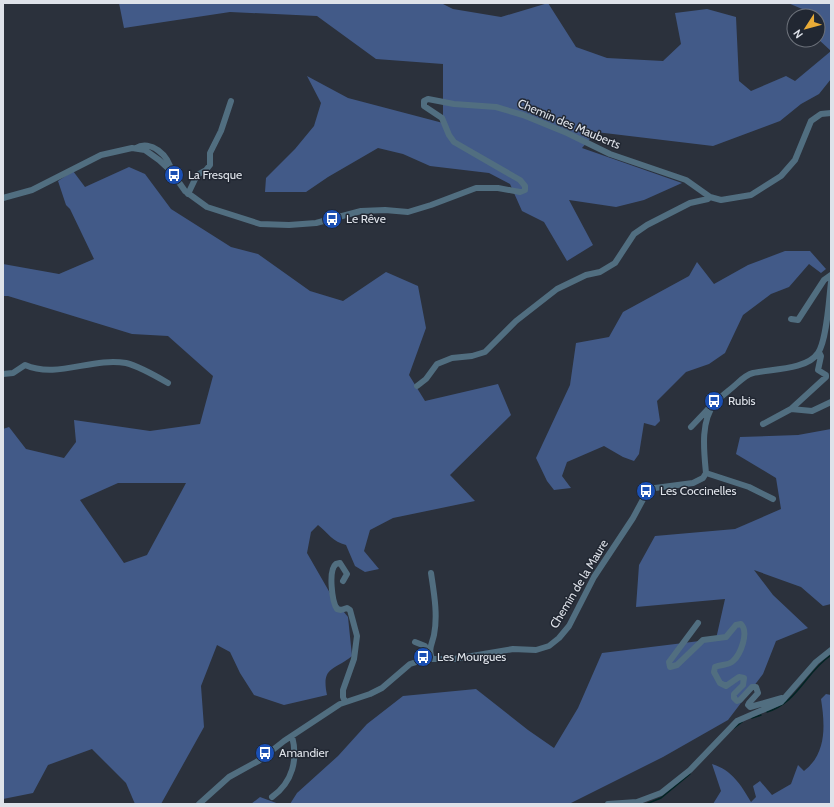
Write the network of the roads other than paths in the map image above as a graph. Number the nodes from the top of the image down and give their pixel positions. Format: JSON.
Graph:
{"nodes":[{"id":1,"x":231,"y":101,"type":"dead end"},
{"id":2,"x":831,"y":113,"type":"edge"},
{"id":3,"x":188,"y":194,"type":"junction"},
{"id":4,"x":710,"y":197,"type":"junction"},
{"id":5,"x":3,"y":198,"type":"edge"},
{"id":6,"x":831,"y":276,"type":"edge"},
{"id":7,"x":831,"y":282,"type":"edge"},
{"id":8,"x":791,"y":319,"type":"dead end"},
{"id":9,"x":819,"y":352,"type":"junction"},
{"id":10,"x":3,"y":374,"type":"edge"},
{"id":11,"x":168,"y":383,"type":"dead end"},
{"id":12,"x":417,"y":386,"type":"dead end"},
{"id":13,"x":830,"y":402,"type":"edge"},
{"id":14,"x":713,"y":405,"type":"junction"},
{"id":15,"x":791,"y":409,"type":"junction"},
{"id":16,"x":763,"y":424,"type":"dead end"},
{"id":17,"x":691,"y":427,"type":"dead end"},
{"id":18,"x":706,"y":473,"type":"junction"},
{"id":19,"x":773,"y":499,"type":"dead end"},
{"id":20,"x":431,"y":573,"type":"dead end"},
{"id":21,"x":343,"y":581,"type":"dead end"},
{"id":22,"x":698,"y":623,"type":"dead end"},
{"id":23,"x":415,"y":642,"type":"dead end"},
{"id":24,"x":831,"y":650,"type":"edge"},
{"id":25,"x":430,"y":659,"type":"junction"},
{"id":26,"x":784,"y":699,"type":"junction"},
{"id":27,"x":345,"y":702,"type":"junction"},
{"id":28,"x":292,"y":736,"type":"junction"},
{"id":29,"x":272,"y":797,"type":"dead end"},
{"id":30,"x":199,"y":804,"type":"edge"},
{"id":31,"x":608,"y":804,"type":"edge"}],
"edges":[{"from":1,"to":3,"type":"street"},
{"from":2,"to":4,"type":"street"},
{"from":3,"to":4,"type":"street","name":"Chemin des Mauberts"},
{"from":3,"to":5,"type":"street","name":"Chemin des Mauberts"},
{"from":4,"to":12,"type":"street"},
{"from":6,"to":8,"type":"street"},
{"from":7,"to":9,"type":"street"},
{"from":9,"to":14,"type":"street"},
{"from":9,"to":15,"type":"street"},
{"from":10,"to":11,"type":"street"},
{"from":13,"to":15,"type":"street"},
{"from":14,"to":17,"type":"street"},
{"from":14,"to":18,"type":"street"},
{"from":15,"to":16,"type":"street"},
{"from":18,"to":19,"type":"street"},
{"from":18,"to":25,"type":"street","name":"Chemin de la Maure"},
{"from":20,"to":25,"type":"street"},
{"from":21,"to":27,"type":"street"},
{"from":22,"to":26,"type":"street"},
{"from":23,"to":25,"type":"street"},
{"from":24,"to":26,"type":"street"},
{"from":25,"to":27,"type":"street","name":"Chemin de la Maure"},
{"from":26,"to":31,"type":"street"},
{"from":27,"to":28,"type":"street","name":"Chemin de la Maure"},
{"from":28,"to":29,"type":"street"},
{"from":28,"to":30,"type":"street","name":"Chemin de la Maure"}]}
